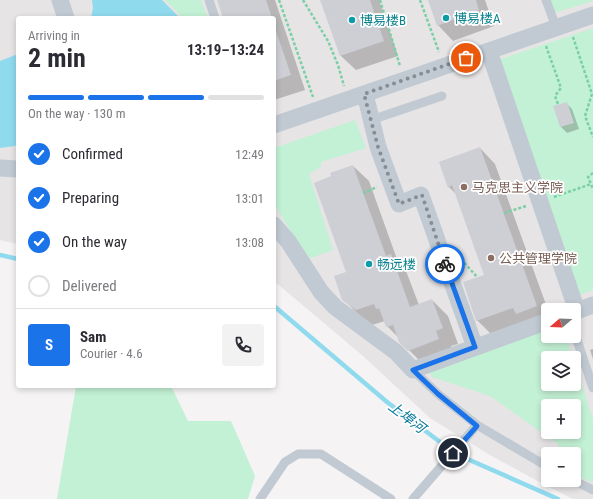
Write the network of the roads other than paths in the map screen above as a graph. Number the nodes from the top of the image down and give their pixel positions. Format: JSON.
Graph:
{"nodes":[{"id":1,"x":60,"y":0,"type":"edge"},
{"id":2,"x":209,"y":0,"type":"edge"},
{"id":3,"x":546,"y":0,"type":"edge"},
{"id":4,"x":593,"y":15,"type":"edge"},
{"id":5,"x":65,"y":16,"type":"edge"},
{"id":6,"x":214,"y":16,"type":"edge"},
{"id":7,"x":555,"y":28,"type":"junction"},
{"id":8,"x":489,"y":50,"type":"junction"},
{"id":9,"x":364,"y":94,"type":"junction"},
{"id":10,"x":442,"y":96,"type":"dead end"},
{"id":11,"x":371,"y":120,"type":"junction"},
{"id":12,"x":276,"y":125,"type":"edge"},
{"id":13,"x":0,"y":168,"type":"edge"},
{"id":14,"x":16,"y":169,"type":"edge"},
{"id":15,"x":276,"y":227,"type":"edge"},
{"id":16,"x":579,"y":303,"type":"edge"},
{"id":17,"x":541,"y":323,"type":"edge"},
{"id":18,"x":578,"y":343,"type":"edge"},
{"id":19,"x":475,"y":347,"type":"junction"},
{"id":20,"x":413,"y":370,"type":"junction"},
{"id":21,"x":593,"y":388,"type":"edge"},
{"id":22,"x":477,"y":426,"type":"junction"},
{"id":23,"x":541,"y":463,"type":"edge"},
{"id":24,"x":581,"y":484,"type":"edge"},
{"id":25,"x":593,"y":490,"type":"edge"},
{"id":26,"x":260,"y":499,"type":"edge"},
{"id":27,"x":391,"y":499,"type":"edge"},
{"id":28,"x":413,"y":499,"type":"edge"}],
"edges":[{"from":1,"to":5,"type":"street"},
{"from":2,"to":6,"type":"lane"},
{"from":3,"to":7,"type":"lane"},
{"from":4,"to":7,"type":"street"},
{"from":7,"to":8,"type":"street"},
{"from":8,"to":9,"type":"street"},
{"from":8,"to":16,"type":"street"},
{"from":9,"to":11,"type":"street"},
{"from":9,"to":12,"type":"street"},
{"from":10,"to":11,"type":"lane"},
{"from":11,"to":19,"type":"street"},
{"from":13,"to":14,"type":"street"},
{"from":15,"to":20,"type":"street"},
{"from":17,"to":19,"type":"street"},
{"from":18,"to":21,"type":"lane"},
{"from":19,"to":20,"type":"street"},
{"from":20,"to":22,"type":"lane"},
{"from":22,"to":23,"type":"lane"},
{"from":22,"to":28,"type":"lane"},
{"from":24,"to":25,"type":"lane"},
{"from":26,"to":27,"type":"lane"}]}
